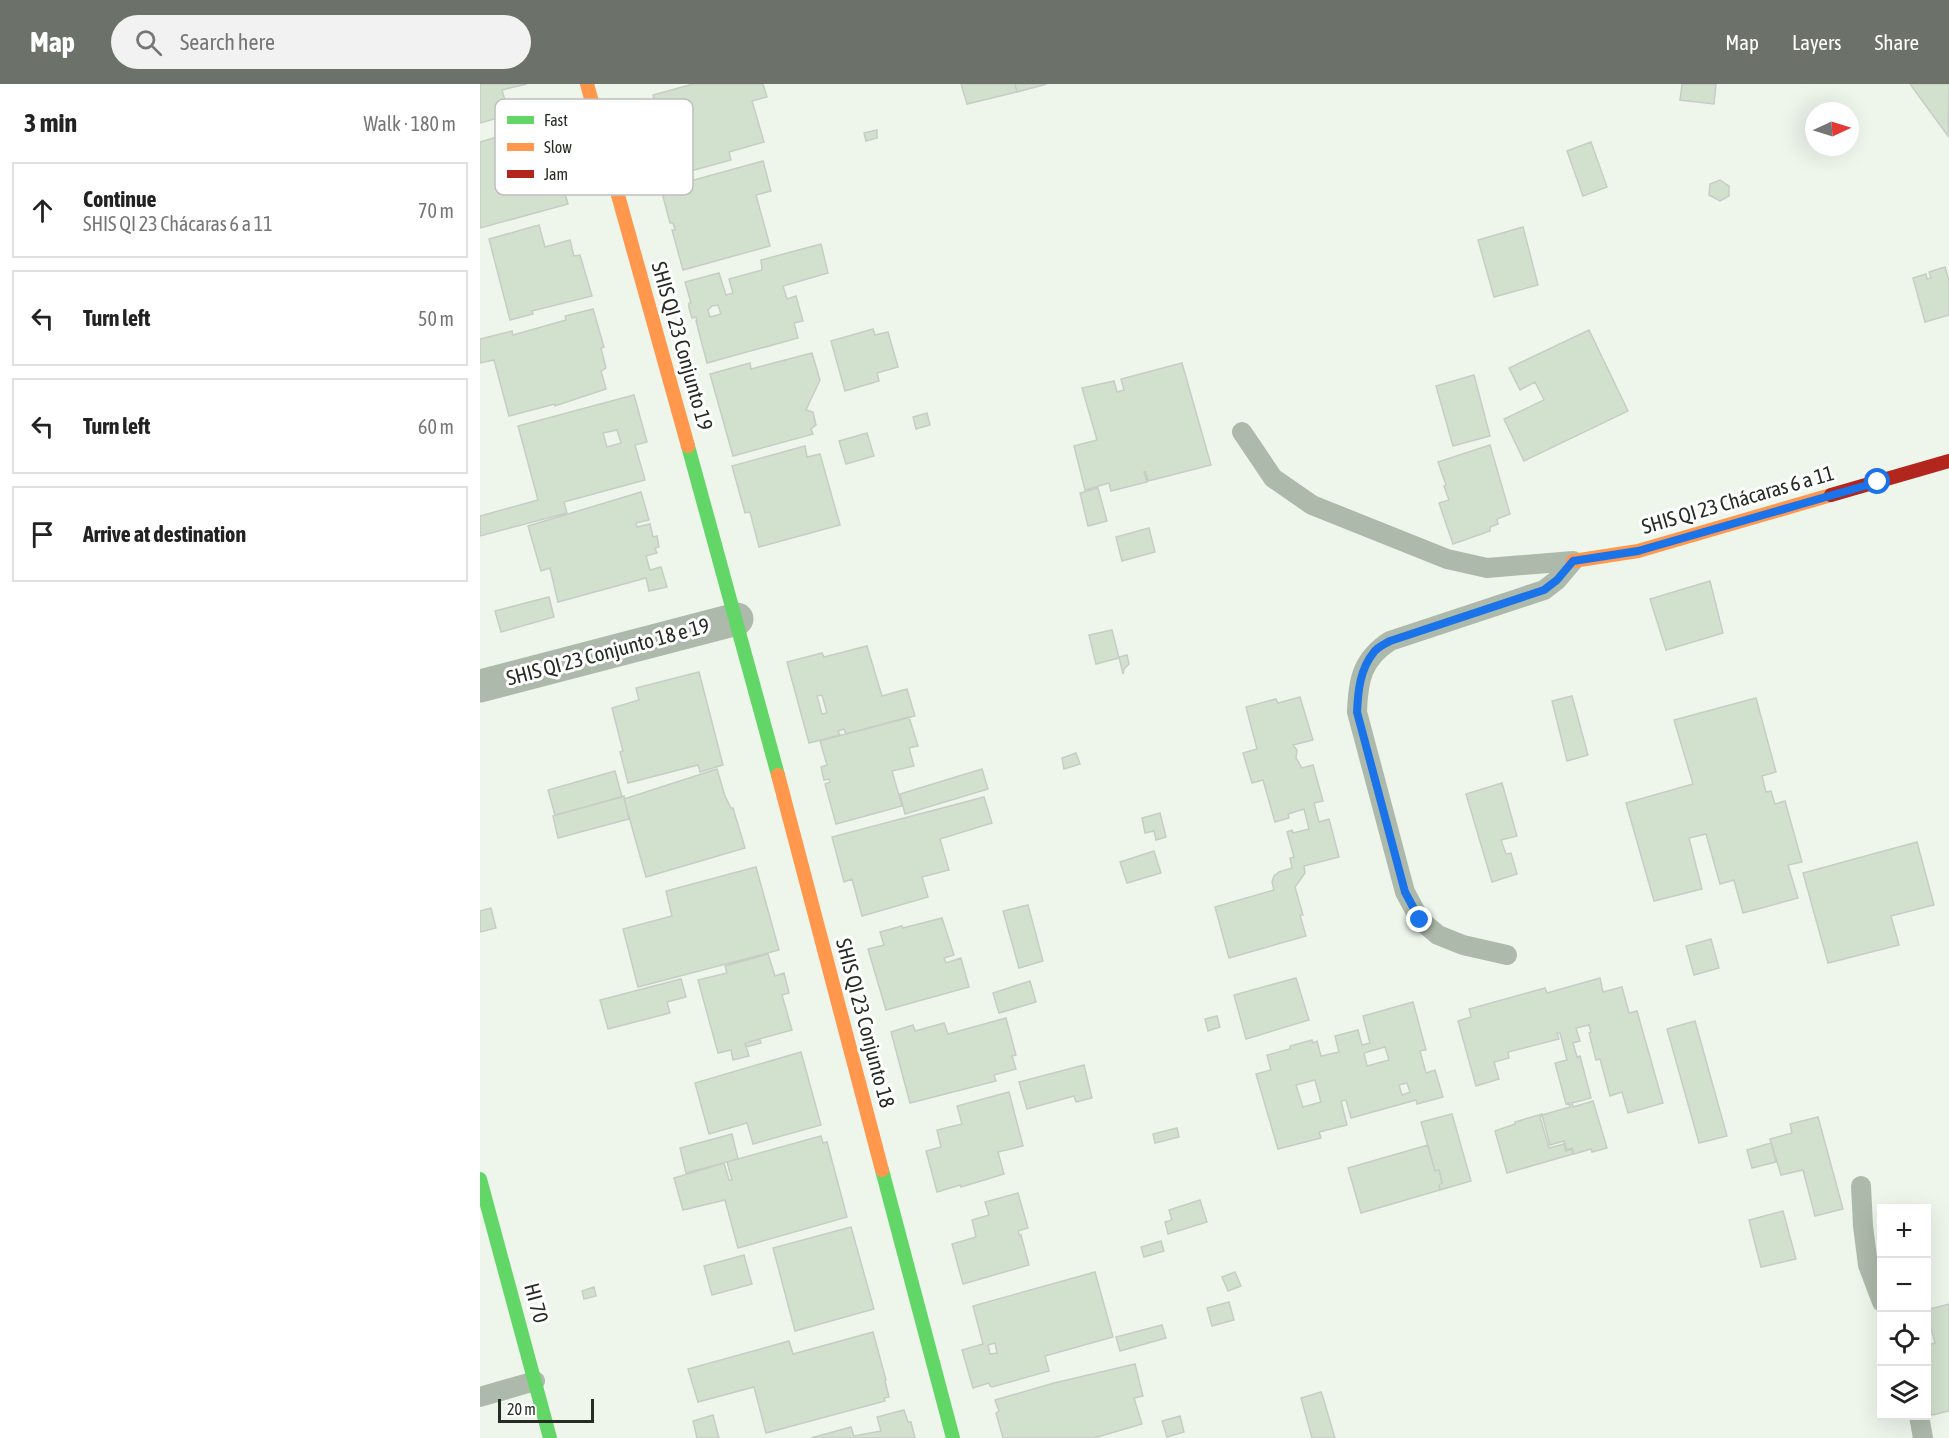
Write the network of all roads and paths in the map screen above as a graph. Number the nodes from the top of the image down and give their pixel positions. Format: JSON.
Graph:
{"nodes":[{"id":1,"x":587,"y":84,"type":"edge"},
{"id":2,"x":591,"y":99,"type":"edge"},
{"id":3,"x":618,"y":195,"type":"edge"},
{"id":4,"x":1242,"y":432,"type":"dead end"},
{"id":5,"x":1949,"y":461,"type":"edge"},
{"id":6,"x":1573,"y":561,"type":"junction"},
{"id":7,"x":736,"y":619,"type":"junction"},
{"id":8,"x":480,"y":686,"type":"edge"},
{"id":9,"x":1507,"y":955,"type":"dead end"},
{"id":10,"x":1861,"y":1186,"type":"dead end"},
{"id":11,"x":481,"y":1189,"type":"edge"},
{"id":12,"x":1877,"y":1291,"type":"edge"},
{"id":13,"x":535,"y":1381,"type":"junction"},
{"id":14,"x":480,"y":1397,"type":"edge"},
{"id":15,"x":1920,"y":1420,"type":"edge"},
{"id":16,"x":550,"y":1438,"type":"edge"},
{"id":17,"x":953,"y":1438,"type":"edge"},
{"id":18,"x":1923,"y":1438,"type":"edge"}],
"edges":[{"from":1,"to":2,"type":"street","name":"SHIS QI 23 Conjunto 19"},
{"from":3,"to":7,"type":"street","name":"SHIS QI 23 Conjunto 19"},
{"from":4,"to":6,"type":"lane"},
{"from":5,"to":6,"type":"street","name":"SHIS QI 23 Chácaras 6 a 11"},
{"from":6,"to":9,"type":"lane"},
{"from":7,"to":8,"type":"street","name":"SHIS QI 23 Conjunto 18 e 19"},
{"from":7,"to":17,"type":"street","name":"SHIS QI 23 Conjunto 18"},
{"from":10,"to":12,"type":"lane"},
{"from":11,"to":13,"type":"street","name":"HI 70"},
{"from":13,"to":14,"type":"lane"},
{"from":13,"to":16,"type":"street","name":"HI 70"},
{"from":15,"to":18,"type":"lane"}]}
